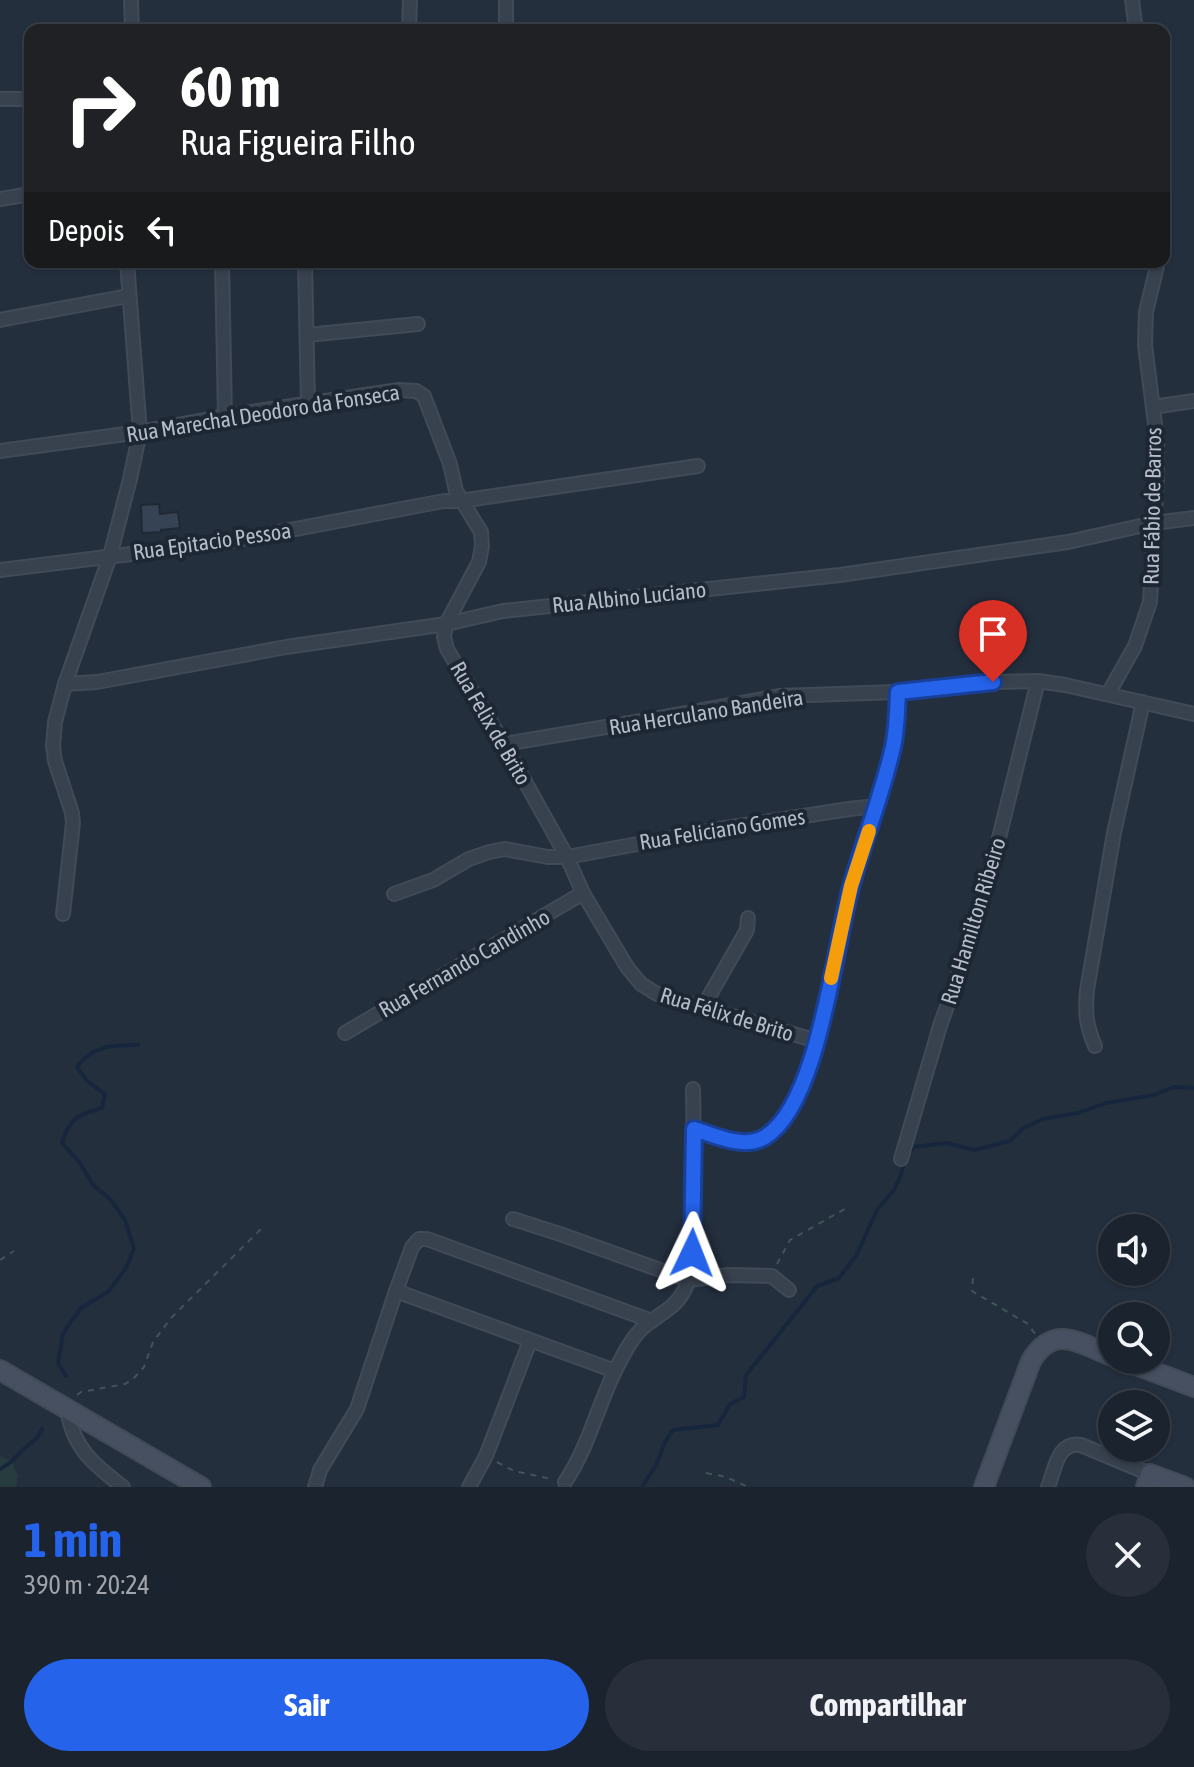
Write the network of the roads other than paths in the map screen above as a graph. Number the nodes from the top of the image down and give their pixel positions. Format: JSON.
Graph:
{"nodes":[{"id":1,"x":131,"y":0,"type":"edge"},
{"id":2,"x":410,"y":0,"type":"edge"},
{"id":3,"x":506,"y":0,"type":"edge"},
{"id":4,"x":1132,"y":0,"type":"edge"},
{"id":5,"x":132,"y":24,"type":"edge"},
{"id":6,"x":409,"y":24,"type":"edge"},
{"id":7,"x":506,"y":24,"type":"edge"},
{"id":8,"x":1135,"y":24,"type":"edge"},
{"id":9,"x":0,"y":99,"type":"edge"},
{"id":10,"x":24,"y":99,"type":"edge"},
{"id":11,"x":24,"y":195,"type":"edge"},
{"id":12,"x":0,"y":199,"type":"edge"},
{"id":13,"x":127,"y":268,"type":"edge"},
{"id":14,"x":222,"y":268,"type":"edge"},
{"id":15,"x":305,"y":268,"type":"edge"},
{"id":16,"x":1157,"y":268,"type":"edge"},
{"id":17,"x":128,"y":296,"type":"junction"},
{"id":18,"x":0,"y":320,"type":"edge"},
{"id":19,"x":418,"y":324,"type":"dead end"},
{"id":20,"x":307,"y":335,"type":"junction"},
{"id":21,"x":1194,"y":401,"type":"edge"},
{"id":22,"x":308,"y":404,"type":"junction"},
{"id":23,"x":1153,"y":407,"type":"junction"},
{"id":24,"x":225,"y":416,"type":"junction"},
{"id":25,"x":140,"y":432,"type":"junction"},
{"id":26,"x":0,"y":451,"type":"edge"},
{"id":27,"x":698,"y":466,"type":"dead end"},
{"id":28,"x":458,"y":496,"type":"junction"},
{"id":29,"x":1194,"y":518,"type":"edge"},
{"id":30,"x":1154,"y":523,"type":"junction"},
{"id":31,"x":110,"y":556,"type":"junction"},
{"id":32,"x":0,"y":570,"type":"edge"},
{"id":33,"x":446,"y":624,"type":"junction"},
{"id":34,"x":1038,"y":681,"type":"junction"},
{"id":35,"x":65,"y":684,"type":"junction"},
{"id":36,"x":898,"y":692,"type":"junction"},
{"id":37,"x":1108,"y":694,"type":"junction"},
{"id":38,"x":1143,"y":702,"type":"junction"},
{"id":39,"x":1194,"y":714,"type":"edge"},
{"id":40,"x":504,"y":744,"type":"junction"},
{"id":41,"x":877,"y":806,"type":"junction"},
{"id":42,"x":567,"y":857,"type":"junction"},
{"id":43,"x":583,"y":893,"type":"junction"},
{"id":44,"x":394,"y":894,"type":"dead end"},
{"id":45,"x":63,"y":914,"type":"dead end"},
{"id":46,"x":748,"y":918,"type":"dead end"},
{"id":47,"x":703,"y":1007,"type":"junction"},
{"id":48,"x":345,"y":1033,"type":"dead end"},
{"id":49,"x":817,"y":1041,"type":"junction"},
{"id":50,"x":1095,"y":1046,"type":"dead end"},
{"id":51,"x":693,"y":1089,"type":"dead end"},
{"id":52,"x":694,"y":1129,"type":"junction"},
{"id":53,"x":901,"y":1159,"type":"dead end"},
{"id":54,"x":513,"y":1219,"type":"dead end"},
{"id":55,"x":688,"y":1280,"type":"junction"},
{"id":56,"x":789,"y":1290,"type":"dead end"},
{"id":57,"x":396,"y":1291,"type":"junction"},
{"id":58,"x":652,"y":1321,"type":"junction"},
{"id":59,"x":530,"y":1341,"type":"junction"},
{"id":60,"x":1098,"y":1351,"type":"edge"},
{"id":61,"x":0,"y":1370,"type":"edge"},
{"id":62,"x":615,"y":1371,"type":"junction"},
{"id":63,"x":1160,"y":1374,"type":"edge"},
{"id":64,"x":1194,"y":1387,"type":"edge"},
{"id":65,"x":67,"y":1409,"type":"junction"},
{"id":66,"x":1148,"y":1481,"type":"edge"},
{"id":67,"x":565,"y":1482,"type":"road end"},
{"id":68,"x":123,"y":1487,"type":"edge"},
{"id":69,"x":201,"y":1487,"type":"edge"},
{"id":70,"x":315,"y":1487,"type":"edge"},
{"id":71,"x":469,"y":1487,"type":"edge"},
{"id":72,"x":984,"y":1487,"type":"edge"},
{"id":73,"x":1048,"y":1487,"type":"edge"},
{"id":74,"x":1185,"y":1487,"type":"edge"}],
"edges":[{"from":1,"to":5,"type":"street"},
{"from":2,"to":6,"type":"street"},
{"from":3,"to":7,"type":"street"},
{"from":4,"to":8,"type":"street"},
{"from":9,"to":10,"type":"street"},
{"from":11,"to":12,"type":"street"},
{"from":13,"to":17,"type":"street"},
{"from":14,"to":24,"type":"street"},
{"from":15,"to":20,"type":"street"},
{"from":16,"to":23,"type":"street","name":"Rua Fábio de Barros"},
{"from":17,"to":18,"type":"street"},
{"from":17,"to":25,"type":"street"},
{"from":19,"to":20,"type":"street"},
{"from":20,"to":22,"type":"street"},
{"from":21,"to":23,"type":"street"},
{"from":22,"to":24,"type":"street","name":"Rua Marechal Deodoro da Fonseca"},
{"from":22,"to":28,"type":"street","name":"Rua Marechal Deodoro da Fonseca"},
{"from":23,"to":30,"type":"street","name":"Rua Fábio de Barros"},
{"from":24,"to":25,"type":"street","name":"Rua Marechal Deodoro da Fonseca"},
{"from":25,"to":26,"type":"street","name":"Rua Marechal Deodoro da Fonseca"},
{"from":25,"to":31,"type":"street"},
{"from":27,"to":28,"type":"street"},
{"from":28,"to":31,"type":"street","name":"Rua Epitacio Pessoa"},
{"from":28,"to":33,"type":"street"},
{"from":29,"to":30,"type":"street","name":"Rua Albino Luciano"},
{"from":30,"to":33,"type":"street","name":"Rua Albino Luciano"},
{"from":30,"to":37,"type":"street","name":"Rua Fábio de Barros"},
{"from":31,"to":32,"type":"street","name":"Rua Epitacio Pessoa"},
{"from":31,"to":35,"type":"street"},
{"from":33,"to":35,"type":"street","name":"Rua Albino Luciano"},
{"from":33,"to":40,"type":"street","name":"Rua Felix de Brito"},
{"from":34,"to":36,"type":"street","name":"Rua Herculano Bandeira"},
{"from":34,"to":37,"type":"street","name":"Rua Herculano Bandeira"},
{"from":34,"to":53,"type":"street","name":"Rua Hamilton Ribeiro"},
{"from":35,"to":45,"type":"street"},
{"from":36,"to":40,"type":"street","name":"Rua Herculano Bandeira"},
{"from":36,"to":41,"type":"street"},
{"from":37,"to":38,"type":"street","name":"Rua Herculano Bandeira"},
{"from":38,"to":39,"type":"street","name":"Rua Herculano Bandeira"},
{"from":38,"to":50,"type":"street"},
{"from":40,"to":42,"type":"street","name":"Rua Felix de Brito"},
{"from":41,"to":42,"type":"street","name":"Rua Feliciano Gomes"},
{"from":41,"to":49,"type":"street"},
{"from":42,"to":43,"type":"street","name":"Rua Félix de Brito"},
{"from":42,"to":44,"type":"street","name":"Rua Feliciano Gomes"},
{"from":43,"to":47,"type":"street","name":"Rua Félix de Brito"},
{"from":43,"to":48,"type":"street","name":"Rua Fernando Candinho"},
{"from":46,"to":47,"type":"street"},
{"from":47,"to":49,"type":"street","name":"Rua Félix de Brito"},
{"from":49,"to":52,"type":"street"},
{"from":51,"to":52,"type":"street"},
{"from":52,"to":55,"type":"street"},
{"from":54,"to":55,"type":"street"},
{"from":55,"to":56,"type":"street"},
{"from":55,"to":58,"type":"street"},
{"from":57,"to":58,"type":"street"},
{"from":57,"to":59,"type":"street"},
{"from":57,"to":70,"type":"street"},
{"from":58,"to":62,"type":"street"},
{"from":59,"to":62,"type":"street"},
{"from":59,"to":71,"type":"street"},
{"from":60,"to":72,"type":"street"},
{"from":61,"to":65,"type":"street"},
{"from":62,"to":67,"type":"street"},
{"from":63,"to":64,"type":"street"},
{"from":65,"to":68,"type":"street"},
{"from":65,"to":69,"type":"street"},
{"from":66,"to":73,"type":"street"},
{"from":66,"to":74,"type":"street"}]}
